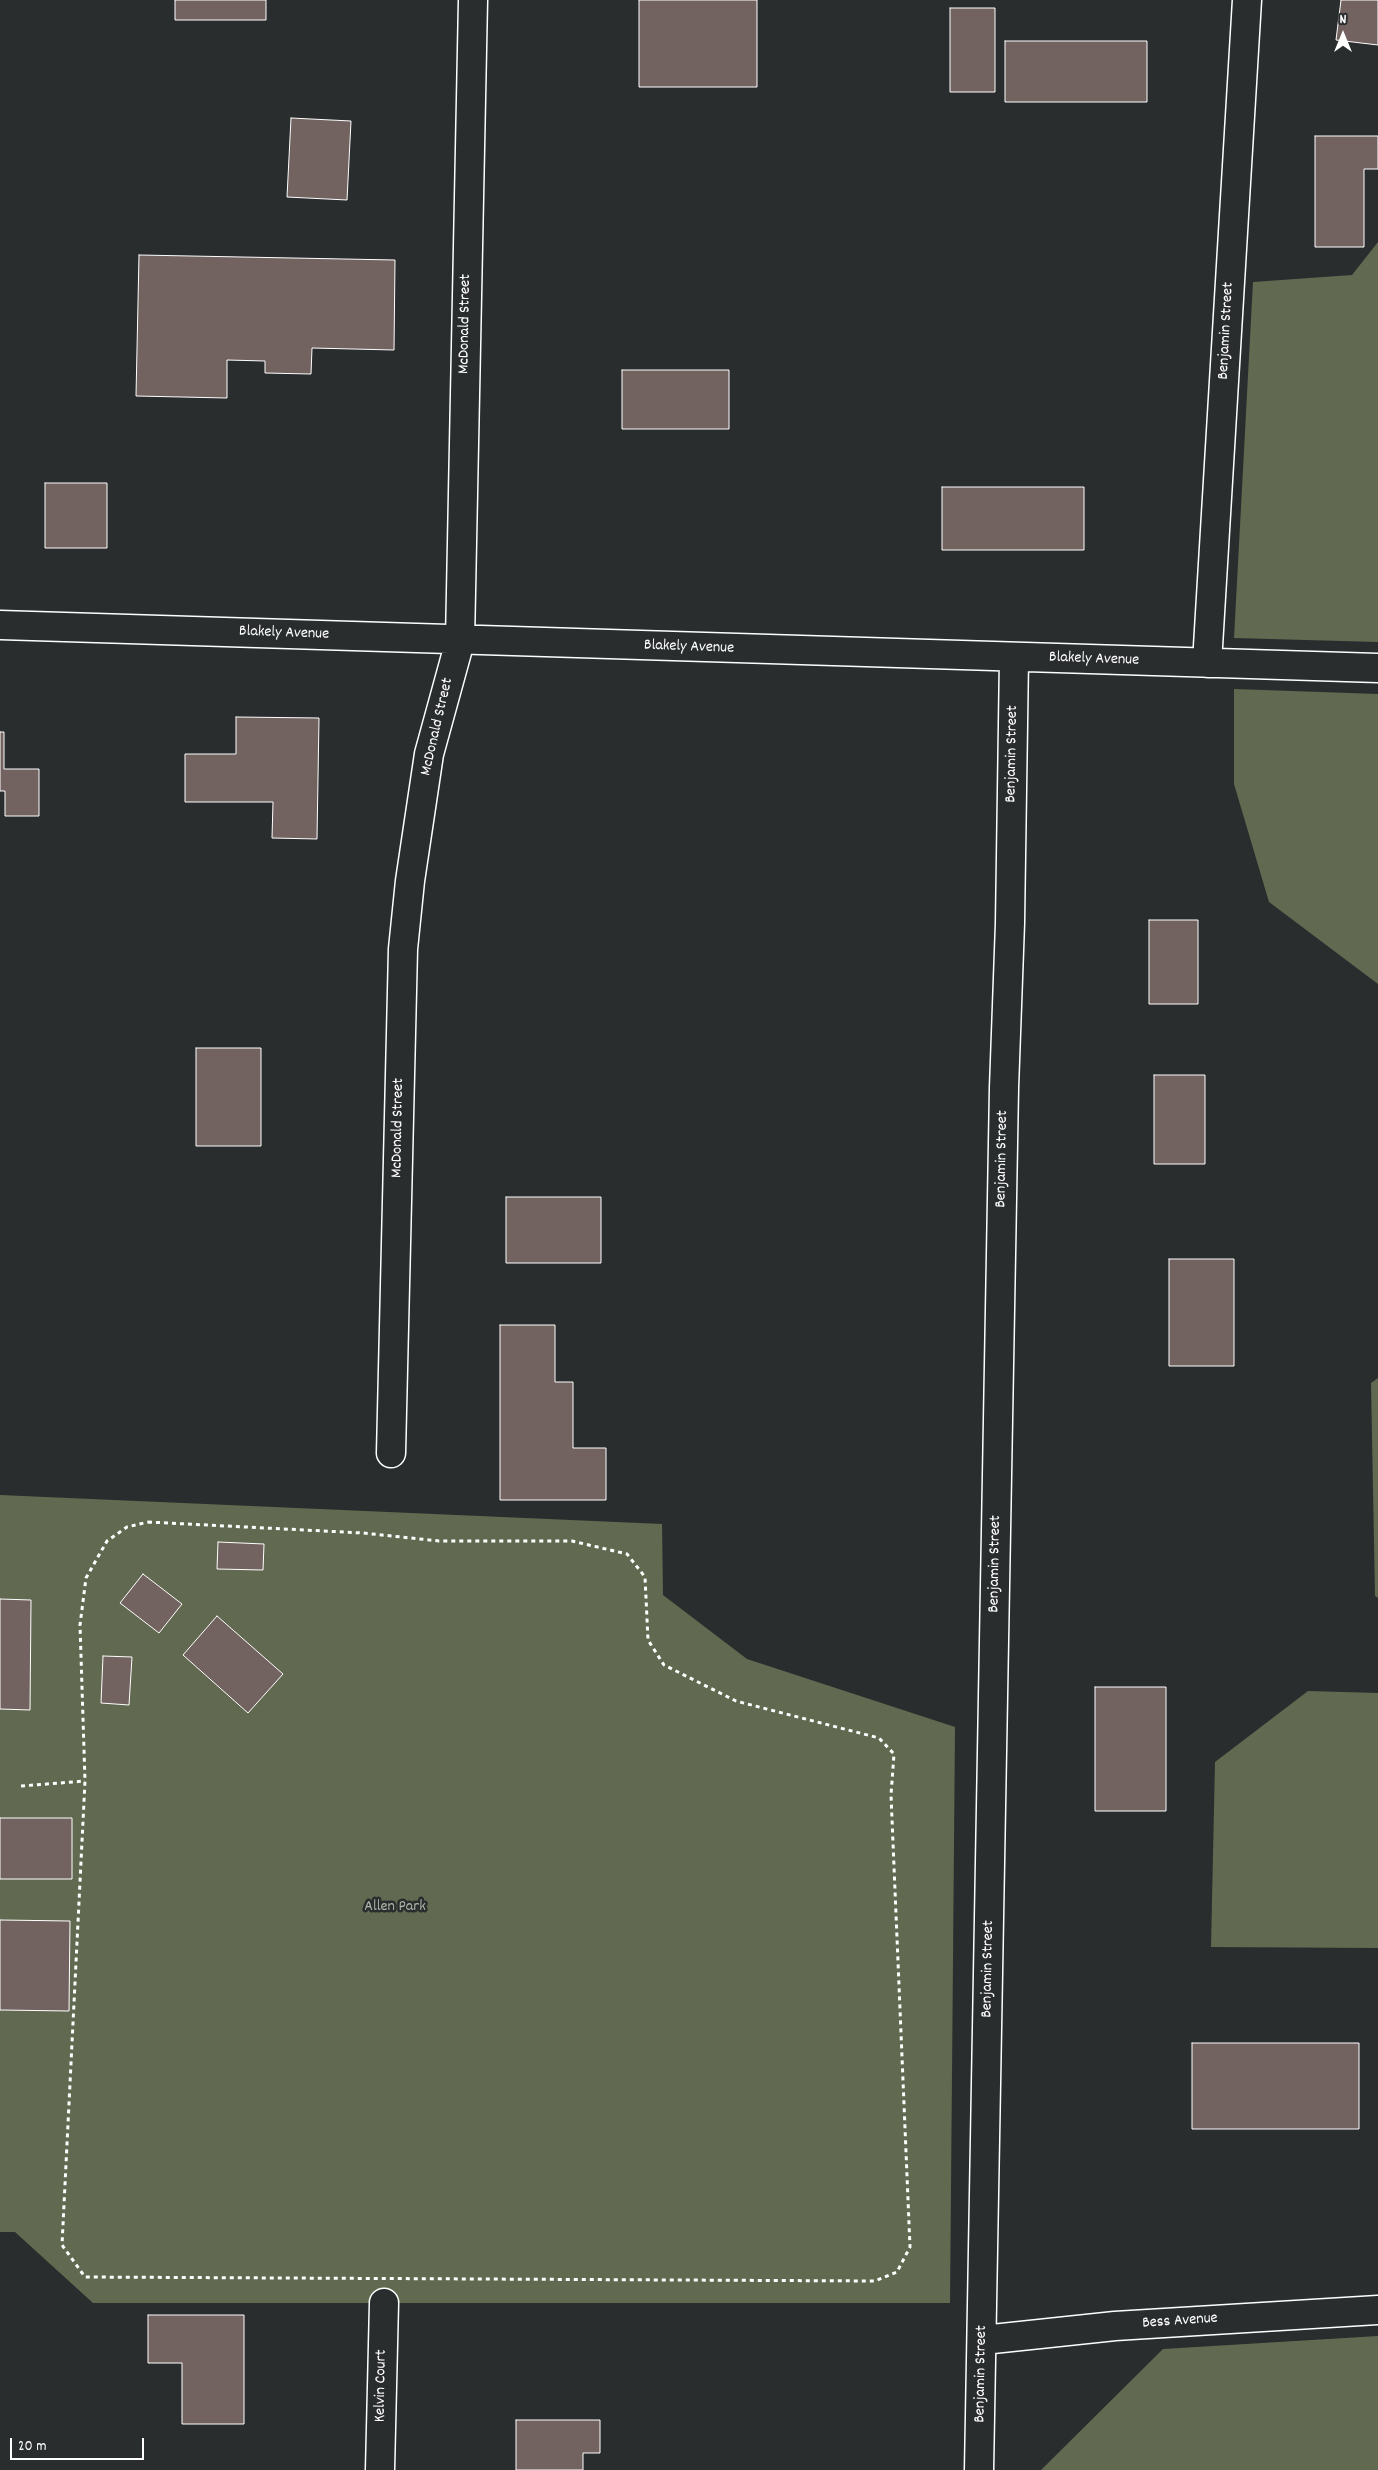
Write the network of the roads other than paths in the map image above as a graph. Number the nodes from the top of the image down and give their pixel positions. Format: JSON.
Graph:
{"nodes":[{"id":1,"x":473,"y":0,"type":"edge"},
{"id":2,"x":1246,"y":0,"type":"edge"},
{"id":3,"x":0,"y":625,"type":"edge"},
{"id":4,"x":460,"y":640,"type":"junction"},
{"id":5,"x":1014,"y":658,"type":"junction"},
{"id":6,"x":1207,"y":663,"type":"junction"},
{"id":7,"x":1378,"y":668,"type":"edge"},
{"id":8,"x":391,"y":1453,"type":"dead end"},
{"id":9,"x":384,"y":2303,"type":"dead end"},
{"id":10,"x":1378,"y":2310,"type":"edge"},
{"id":11,"x":983,"y":2340,"type":"junction"},
{"id":12,"x":380,"y":2470,"type":"edge"},
{"id":13,"x":979,"y":2470,"type":"edge"}],
"edges":[{"from":1,"to":4,"type":"street","name":"McDonald Street"},
{"from":2,"to":6,"type":"street","name":"Benjamin Street"},
{"from":3,"to":4,"type":"street","name":"Blakely Avenue"},
{"from":4,"to":5,"type":"street","name":"Blakely Avenue"},
{"from":4,"to":8,"type":"street","name":"McDonald Street"},
{"from":5,"to":6,"type":"street","name":"Blakely Avenue"},
{"from":5,"to":11,"type":"street","name":"Benjamin Street"},
{"from":6,"to":7,"type":"street","name":"Blakely Avenue"},
{"from":9,"to":12,"type":"street","name":"Kelvin Court"},
{"from":10,"to":11,"type":"street","name":"Bess Avenue"},
{"from":11,"to":13,"type":"street","name":"Benjamin Street"}]}
